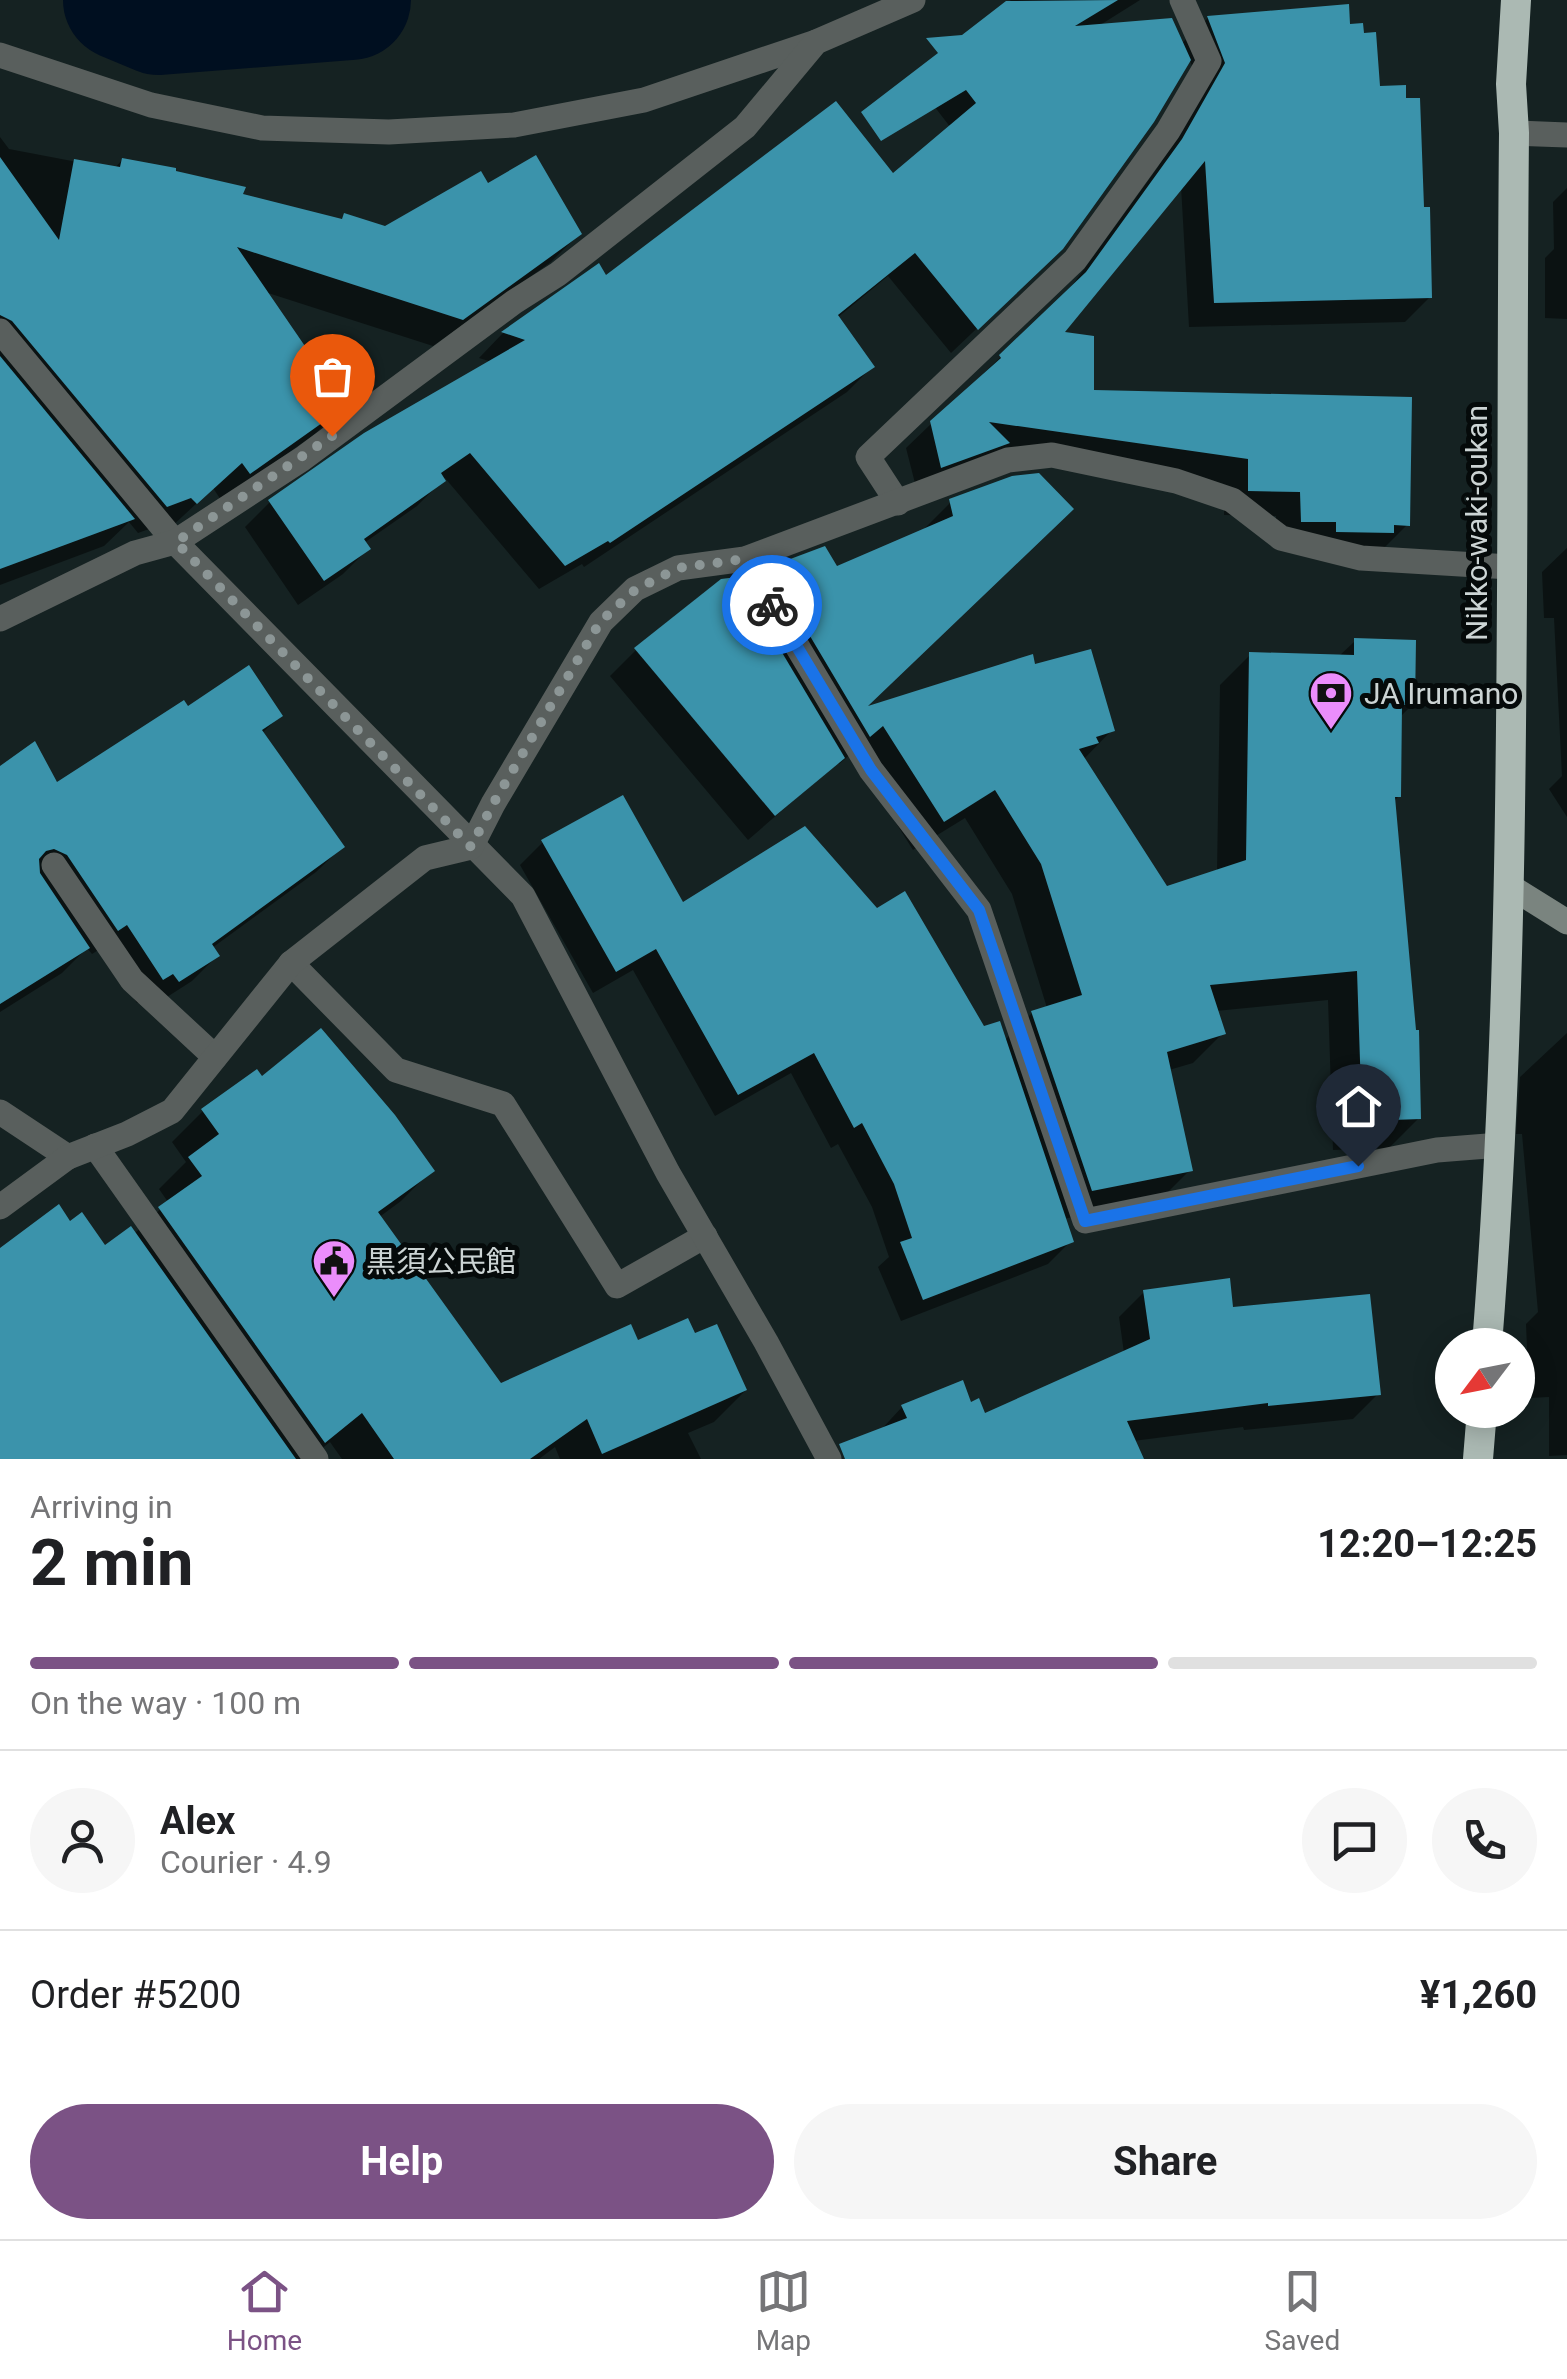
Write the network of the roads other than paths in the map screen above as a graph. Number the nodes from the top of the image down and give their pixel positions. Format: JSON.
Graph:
{"nodes":[{"id":1,"x":914,"y":0,"type":"edge"},
{"id":2,"x":1182,"y":0,"type":"edge"},
{"id":3,"x":1516,"y":0,"type":"edge"},
{"id":4,"x":816,"y":42,"type":"junction"},
{"id":5,"x":0,"y":55,"type":"edge"},
{"id":6,"x":1514,"y":133,"type":"junction"},
{"id":7,"x":1567,"y":135,"type":"edge"},
{"id":8,"x":0,"y":330,"type":"edge"},
{"id":9,"x":898,"y":503,"type":"junction"},
{"id":10,"x":176,"y":542,"type":"junction"},
{"id":11,"x":745,"y":559,"type":"junction"},
{"id":12,"x":1510,"y":567,"type":"junction"},
{"id":13,"x":0,"y":620,"type":"edge"},
{"id":14,"x":471,"y":847,"type":"junction"},
{"id":15,"x":54,"y":866,"type":"dead end"},
{"id":16,"x":1511,"y":887,"type":"junction"},
{"id":17,"x":1567,"y":922,"type":"edge"},
{"id":18,"x":291,"y":963,"type":"junction"},
{"id":19,"x":215,"y":1056,"type":"junction"},
{"id":20,"x":0,"y":1112,"type":"edge"},
{"id":21,"x":1500,"y":1145,"type":"junction"},
{"id":22,"x":96,"y":1146,"type":"junction"},
{"id":23,"x":68,"y":1157,"type":"junction"},
{"id":24,"x":0,"y":1207,"type":"edge"},
{"id":25,"x":705,"y":1236,"type":"junction"},
{"id":26,"x":1488,"y":1328,"type":"edge"},
{"id":27,"x":1481,"y":1428,"type":"edge"},
{"id":28,"x":316,"y":1459,"type":"edge"},
{"id":29,"x":828,"y":1459,"type":"edge"},
{"id":30,"x":1478,"y":1459,"type":"edge"}],
"edges":[{"from":1,"to":4,"type":"street"},
{"from":2,"to":9,"type":"street"},
{"from":3,"to":6,"type":"highway","name":"Nikko-waki-oukan"},
{"from":4,"to":5,"type":"street"},
{"from":4,"to":10,"type":"street"},
{"from":6,"to":7,"type":"street"},
{"from":6,"to":12,"type":"highway","name":"Nikko-waki-oukan"},
{"from":8,"to":10,"type":"street"},
{"from":9,"to":11,"type":"street"},
{"from":9,"to":12,"type":"street"},
{"from":10,"to":13,"type":"street"},
{"from":10,"to":14,"type":"street"},
{"from":11,"to":14,"type":"street"},
{"from":11,"to":21,"type":"street"},
{"from":12,"to":16,"type":"highway","name":"Nikko-waki-oukan"},
{"from":14,"to":18,"type":"street"},
{"from":14,"to":25,"type":"street"},
{"from":15,"to":19,"type":"street"},
{"from":16,"to":17,"type":"main road"},
{"from":16,"to":21,"type":"highway","name":"Nikko-waki-oukan"},
{"from":18,"to":19,"type":"street"},
{"from":18,"to":25,"type":"street"},
{"from":19,"to":22,"type":"street"},
{"from":20,"to":23,"type":"street"},
{"from":21,"to":26,"type":"highway","name":"Nikko-waki-oukan"},
{"from":22,"to":23,"type":"street"},
{"from":22,"to":28,"type":"street"},
{"from":23,"to":24,"type":"street"},
{"from":25,"to":29,"type":"street"},
{"from":27,"to":30,"type":"highway"}]}
